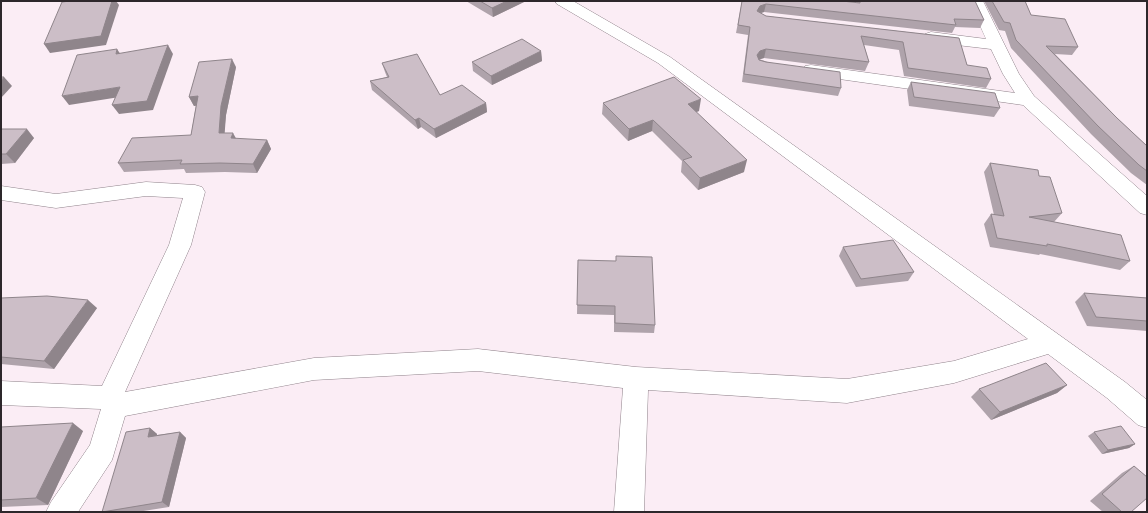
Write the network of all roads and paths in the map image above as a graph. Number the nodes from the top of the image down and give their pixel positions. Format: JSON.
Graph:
{"nodes":[{"id":1,"x":562,"y":1,"type":"edge"},
{"id":2,"x":976,"y":1,"type":"edge"},
{"id":3,"x":919,"y":36,"type":"edge"},
{"id":4,"x":997,"y":45,"type":"junction"},
{"id":5,"x":795,"y":68,"type":"edge"},
{"id":6,"x":1028,"y":100,"type":"junction"},
{"id":7,"x":1,"y":193,"type":"edge"},
{"id":8,"x":1147,"y":208,"type":"edge"},
{"id":9,"x":1051,"y":343,"type":"junction"},
{"id":10,"x":636,"y":378,"type":"junction"},
{"id":11,"x":1,"y":393,"type":"edge"},
{"id":12,"x":112,"y":402,"type":"junction"},
{"id":13,"x":1147,"y":416,"type":"edge"},
{"id":14,"x":61,"y":512,"type":"edge"},
{"id":15,"x":629,"y":512,"type":"edge"}],
"edges":[{"from":1,"to":9,"type":"street"},
{"from":2,"to":4,"type":"street"},
{"from":3,"to":4,"type":"street"},
{"from":4,"to":6,"type":"street"},
{"from":5,"to":6,"type":"street"},
{"from":6,"to":8,"type":"street"},
{"from":7,"to":12,"type":"street"},
{"from":9,"to":10,"type":"street"},
{"from":9,"to":13,"type":"street"},
{"from":10,"to":12,"type":"street"},
{"from":10,"to":15,"type":"street"},
{"from":11,"to":12,"type":"street"},
{"from":12,"to":14,"type":"street"}]}
